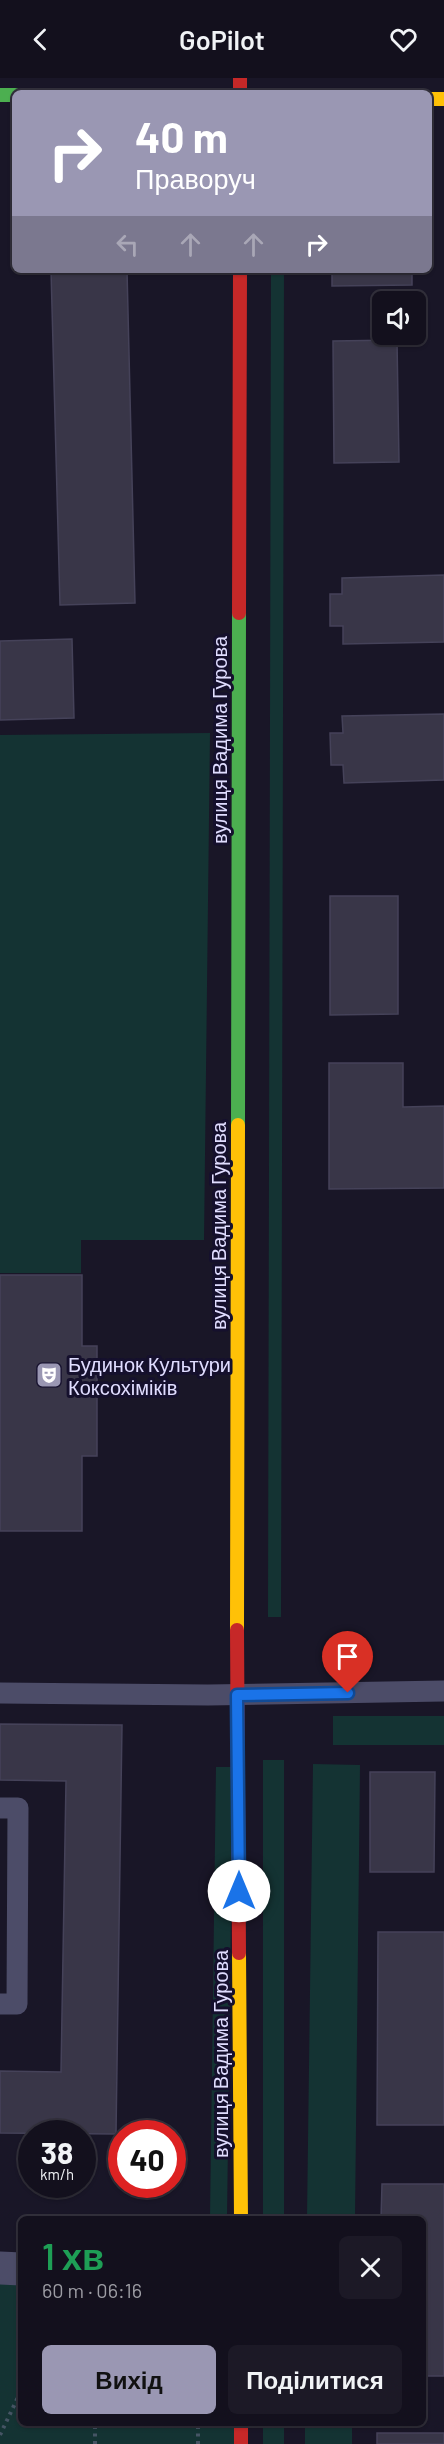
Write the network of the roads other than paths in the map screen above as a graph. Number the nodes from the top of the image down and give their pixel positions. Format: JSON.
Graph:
{"nodes":[{"id":1,"x":240,"y":273,"type":"edge"},
{"id":2,"x":444,"y":1691,"type":"edge"},
{"id":3,"x":0,"y":1694,"type":"edge"},
{"id":4,"x":237,"y":1695,"type":"junction"},
{"id":5,"x":0,"y":1808,"type":"edge"},
{"id":6,"x":0,"y":2004,"type":"edge"},
{"id":7,"x":241,"y":2216,"type":"edge"},
{"id":8,"x":0,"y":2268,"type":"edge"},
{"id":9,"x":18,"y":2269,"type":"edge"},
{"id":10,"x":241,"y":2426,"type":"edge"},
{"id":11,"x":241,"y":2444,"type":"edge"}],
"edges":[{"from":1,"to":4,"type":"street","name":"вулиця Вадима Гурова"},
{"from":2,"to":4,"type":"lane"},
{"from":3,"to":4,"type":"lane"},
{"from":4,"to":7,"type":"street","name":"вулиця Вадима Гурова"},
{"from":5,"to":6,"type":"lane"},
{"from":8,"to":9,"type":"street"},
{"from":10,"to":11,"type":"street"}]}
